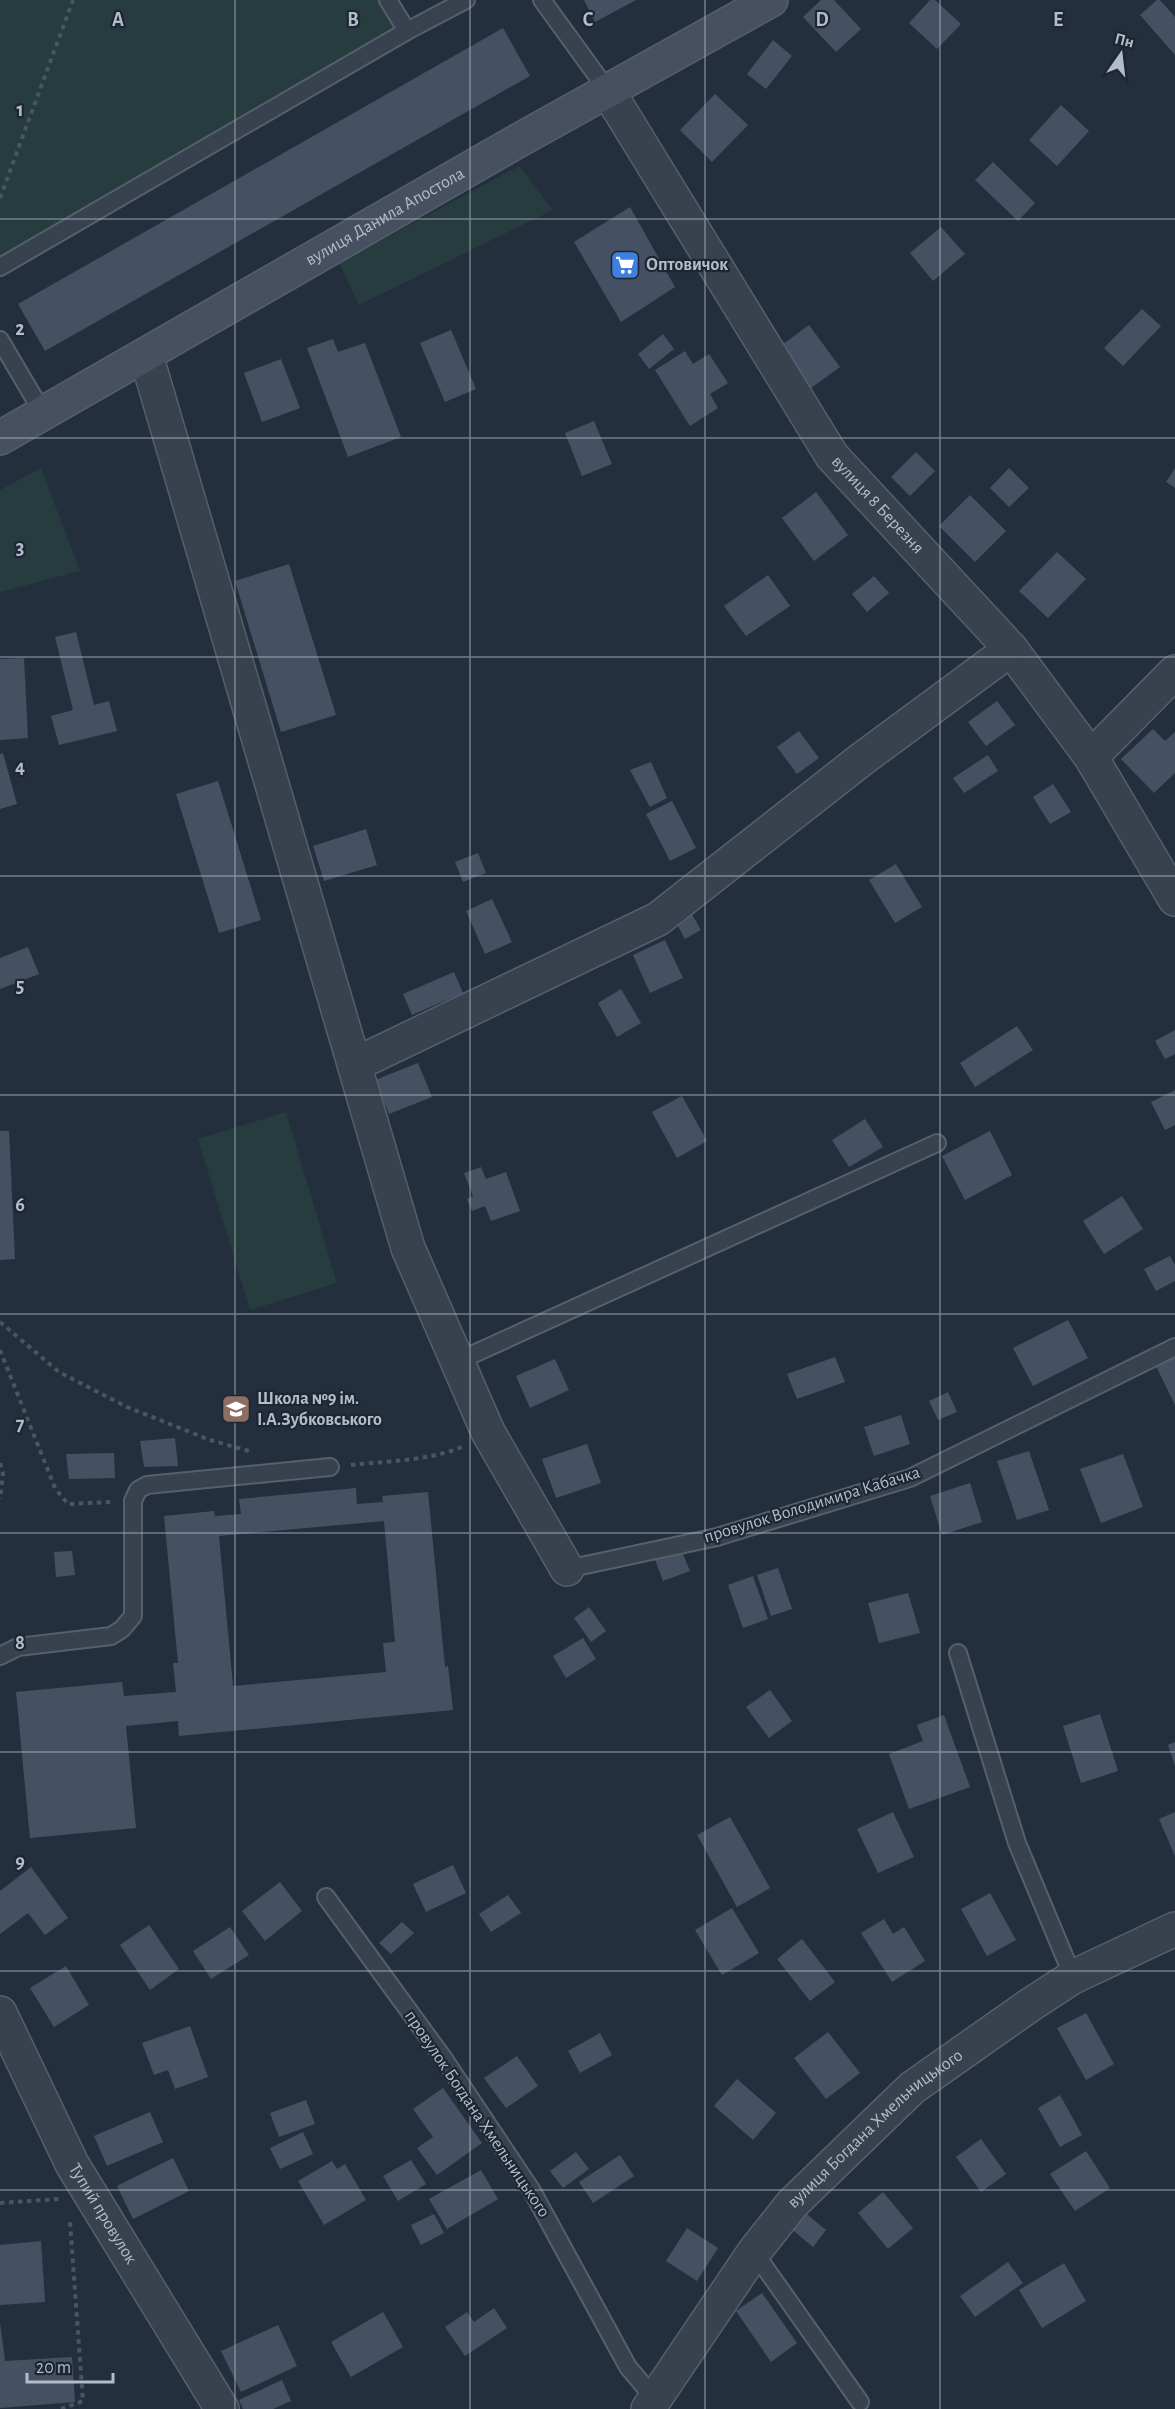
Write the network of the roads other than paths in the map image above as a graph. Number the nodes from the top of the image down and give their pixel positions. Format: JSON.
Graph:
{"nodes":[{"id":1,"x":388,"y":0,"type":"edge"},
{"id":2,"x":466,"y":0,"type":"edge"},
{"id":3,"x":542,"y":0,"type":"edge"},
{"id":4,"x":771,"y":0,"type":"edge"},
{"id":5,"x":407,"y":31,"type":"junction"},
{"id":6,"x":608,"y":90,"type":"junction"},
{"id":7,"x":0,"y":267,"type":"edge"},
{"id":8,"x":0,"y":340,"type":"edge"},
{"id":9,"x":146,"y":355,"type":"junction"},
{"id":10,"x":43,"y":413,"type":"junction"},
{"id":11,"x":0,"y":438,"type":"edge"},
{"id":12,"x":1011,"y":649,"type":"junction"},
{"id":13,"x":1175,"y":672,"type":"edge"},
{"id":14,"x":1091,"y":757,"type":"junction"},
{"id":15,"x":1175,"y":899,"type":"edge"},
{"id":16,"x":356,"y":1064,"type":"junction"},
{"id":17,"x":937,"y":1143,"type":"dead end"},
{"id":18,"x":1175,"y":1347,"type":"edge"},
{"id":19,"x":456,"y":1362,"type":"junction"},
{"id":20,"x":330,"y":1467,"type":"road end"},
{"id":21,"x":567,"y":1569,"type":"joint"},
{"id":22,"x":958,"y":1653,"type":"dead end"},
{"id":23,"x":0,"y":1656,"type":"edge"},
{"id":24,"x":326,"y":1897,"type":"dead end"},
{"id":25,"x":1175,"y":1929,"type":"edge"},
{"id":26,"x":1073,"y":1977,"type":"junction"},
{"id":27,"x":0,"y":2013,"type":"edge"},
{"id":28,"x":754,"y":2252,"type":"junction"},
{"id":29,"x":860,"y":2402,"type":"dead end"},
{"id":30,"x":652,"y":2404,"type":"edge"},
{"id":31,"x":222,"y":2409,"type":"edge"}],
"edges":[{"from":1,"to":5,"type":"lane"},
{"from":2,"to":5,"type":"lane"},
{"from":3,"to":6,"type":"lane"},
{"from":4,"to":6,"type":"street","name":"вулиця Данила Апостола"},
{"from":5,"to":7,"type":"lane"},
{"from":6,"to":9,"type":"street","name":"вулиця Данила Апостола"},
{"from":6,"to":12,"type":"street","name":"вулиця 8 Березня"},
{"from":8,"to":10,"type":"lane"},
{"from":9,"to":10,"type":"street","name":"вулиця Данила Апостола"},
{"from":9,"to":16,"type":"street"},
{"from":10,"to":11,"type":"street","name":"вулиця Данила Апостола"},
{"from":12,"to":14,"type":"street","name":"вулиця 8 Березня"},
{"from":12,"to":16,"type":"street"},
{"from":13,"to":14,"type":"street"},
{"from":14,"to":15,"type":"street","name":"вулиця 8 Березня"},
{"from":16,"to":19,"type":"street"},
{"from":17,"to":19,"type":"lane"},
{"from":18,"to":21,"type":"lane","name":"провулок Володимира Кабачка"},
{"from":19,"to":21,"type":"street"},
{"from":20,"to":23,"type":"lane"},
{"from":22,"to":26,"type":"lane"},
{"from":24,"to":30,"type":"lane","name":"провулок Богдана Хмельницького"},
{"from":25,"to":26,"type":"street","name":"вулиця Богдана Хмельницького"},
{"from":26,"to":28,"type":"street","name":"вулиця Богдана Хмельницького"},
{"from":27,"to":31,"type":"street","name":"Тупий провулок"},
{"from":28,"to":29,"type":"lane"},
{"from":28,"to":30,"type":"street","name":"вулиця Богдана Хмельницького"}]}
